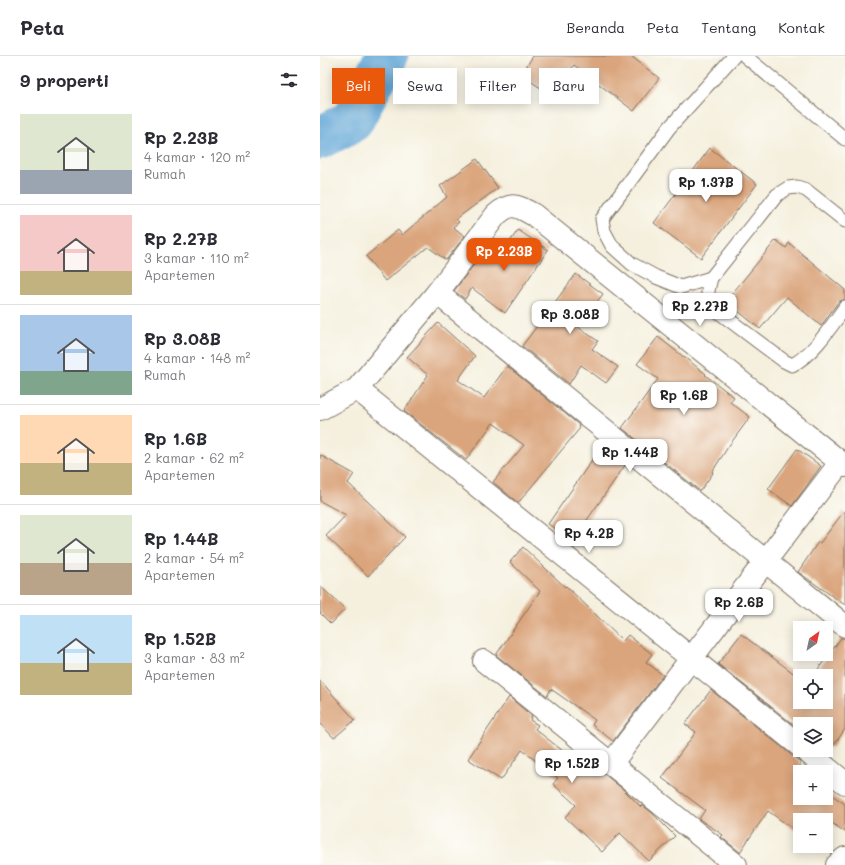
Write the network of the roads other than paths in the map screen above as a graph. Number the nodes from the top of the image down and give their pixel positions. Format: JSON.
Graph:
{"nodes":[{"id":1,"x":734,"y":56,"type":"edge"},
{"id":2,"x":745,"y":56,"type":"edge"},
{"id":3,"x":845,"y":139,"type":"edge"},
{"id":4,"x":842,"y":213,"type":"edge"},
{"id":5,"x":711,"y":278,"type":"junction"},
{"id":6,"x":437,"y":293,"type":"junction"},
{"id":7,"x":845,"y":307,"type":"edge"},
{"id":8,"x":357,"y":389,"type":"junction"},
{"id":9,"x":320,"y":409,"type":"edge"},
{"id":10,"x":843,"y":464,"type":"edge"},
{"id":11,"x":765,"y":561,"type":"junction"},
{"id":12,"x":845,"y":626,"type":"edge"},
{"id":13,"x":691,"y":658,"type":"junction"},
{"id":14,"x":484,"y":661,"type":"dead end"},
{"id":15,"x":793,"y":740,"type":"edge"},
{"id":16,"x":813,"y":757,"type":"edge"},
{"id":17,"x":611,"y":764,"type":"junction"},
{"id":18,"x":845,"y":783,"type":"edge"},
{"id":19,"x":845,"y":858,"type":"edge"},
{"id":20,"x":736,"y":865,"type":"edge"},
{"id":21,"x":837,"y":865,"type":"edge"}],
"edges":[{"from":1,"to":5,"type":"lane"},
{"from":2,"to":3,"type":"lane"},
{"from":4,"to":5,"type":"lane"},
{"from":5,"to":7,"type":"lane"},
{"from":6,"to":8,"type":"street"},
{"from":6,"to":10,"type":"street"},
{"from":6,"to":11,"type":"street"},
{"from":8,"to":9,"type":"street"},
{"from":8,"to":13,"type":"street"},
{"from":10,"to":11,"type":"street"},
{"from":11,"to":12,"type":"street"},
{"from":11,"to":13,"type":"street"},
{"from":13,"to":15,"type":"street"},
{"from":13,"to":17,"type":"street"},
{"from":14,"to":17,"type":"street"},
{"from":16,"to":18,"type":"street"},
{"from":17,"to":20,"type":"street"},
{"from":19,"to":21,"type":"street"}]}
